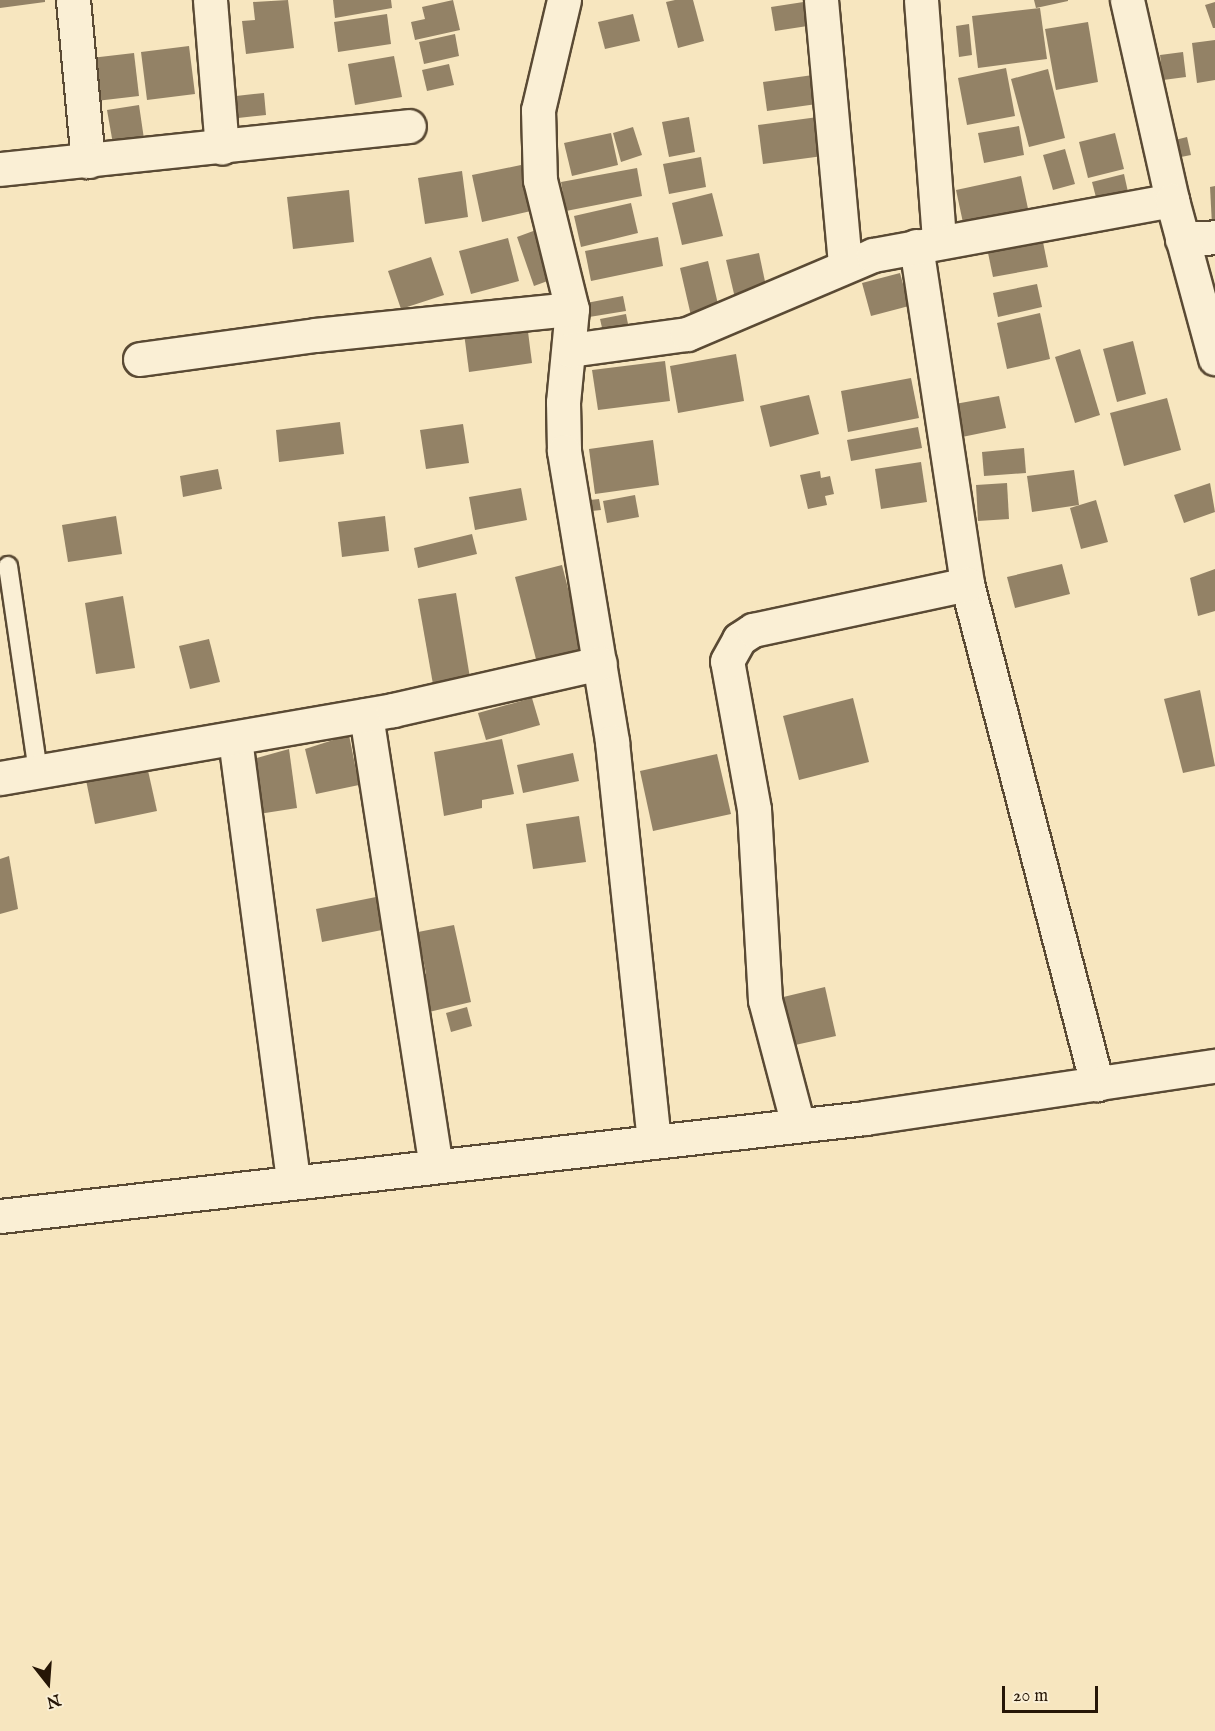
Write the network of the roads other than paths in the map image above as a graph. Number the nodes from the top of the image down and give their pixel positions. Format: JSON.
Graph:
{"nodes":[{"id":1,"x":73,"y":0,"type":"edge"},
{"id":2,"x":210,"y":0,"type":"edge"},
{"id":3,"x":564,"y":0,"type":"edge"},
{"id":4,"x":821,"y":0,"type":"edge"},
{"id":5,"x":921,"y":0,"type":"edge"},
{"id":6,"x":1127,"y":0,"type":"edge"},
{"id":7,"x":409,"y":126,"type":"dead end"},
{"id":8,"x":222,"y":148,"type":"junction"},
{"id":9,"x":88,"y":161,"type":"junction"},
{"id":10,"x":0,"y":169,"type":"edge"},
{"id":11,"x":1172,"y":200,"type":"junction"},
{"id":12,"x":1215,"y":237,"type":"edge"},
{"id":13,"x":1182,"y":239,"type":"junction"},
{"id":14,"x":928,"y":243,"type":"junction"},
{"id":15,"x":844,"y":265,"type":"junction"},
{"id":16,"x":572,"y":309,"type":"junction"},
{"id":17,"x":570,"y":350,"type":"junction"},
{"id":18,"x":1215,"y":358,"type":"edge"},
{"id":19,"x":140,"y":359,"type":"dead end"},
{"id":20,"x":8,"y":566,"type":"dead end"},
{"id":21,"x":968,"y":584,"type":"junction"},
{"id":22,"x":600,"y":663,"type":"junction"},
{"id":23,"x":366,"y":715,"type":"junction"},
{"id":24,"x":235,"y":739,"type":"junction"},
{"id":25,"x":38,"y":771,"type":"junction"},
{"id":26,"x":0,"y":778,"type":"edge"},
{"id":27,"x":1215,"y":1066,"type":"edge"},
{"id":28,"x":1097,"y":1084,"type":"junction"},
{"id":29,"x":798,"y":1125,"type":"junction"},
{"id":30,"x":654,"y":1141,"type":"junction"},
{"id":31,"x":436,"y":1166,"type":"junction"},
{"id":32,"x":293,"y":1182,"type":"junction"},
{"id":33,"x":0,"y":1216,"type":"edge"}],
"edges":[{"from":1,"to":9,"type":"street"},
{"from":2,"to":8,"type":"street"},
{"from":3,"to":16,"type":"street"},
{"from":4,"to":15,"type":"street"},
{"from":5,"to":14,"type":"street"},
{"from":6,"to":11,"type":"street"},
{"from":7,"to":8,"type":"street"},
{"from":8,"to":9,"type":"street"},
{"from":9,"to":10,"type":"street"},
{"from":11,"to":13,"type":"street"},
{"from":11,"to":14,"type":"street"},
{"from":12,"to":13,"type":"street"},
{"from":13,"to":18,"type":"street"},
{"from":14,"to":15,"type":"street"},
{"from":14,"to":21,"type":"street"},
{"from":15,"to":17,"type":"street"},
{"from":16,"to":17,"type":"street"},
{"from":16,"to":19,"type":"street"},
{"from":17,"to":22,"type":"street"},
{"from":20,"to":25,"type":"lane"},
{"from":21,"to":28,"type":"street"},
{"from":21,"to":29,"type":"street"},
{"from":22,"to":23,"type":"street"},
{"from":22,"to":30,"type":"street"},
{"from":23,"to":24,"type":"street"},
{"from":23,"to":31,"type":"street"},
{"from":24,"to":25,"type":"street"},
{"from":24,"to":32,"type":"street"},
{"from":25,"to":26,"type":"street"},
{"from":27,"to":28,"type":"street"},
{"from":28,"to":29,"type":"street"},
{"from":29,"to":30,"type":"street"},
{"from":30,"to":31,"type":"street"},
{"from":31,"to":32,"type":"street"},
{"from":32,"to":33,"type":"street"}]}
